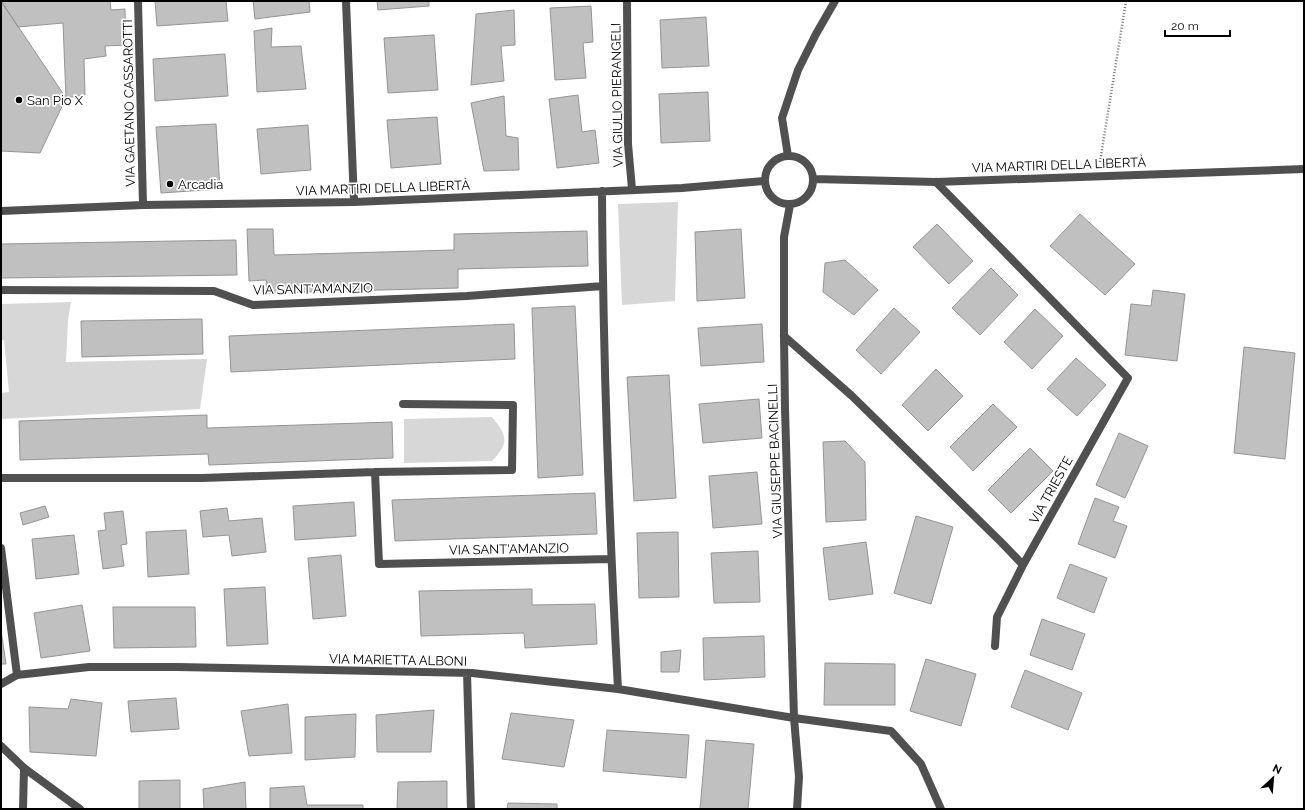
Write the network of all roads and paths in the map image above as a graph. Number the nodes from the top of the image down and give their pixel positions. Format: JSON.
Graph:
{"nodes":[{"id":1,"x":138,"y":1,"type":"edge"},
{"id":2,"x":346,"y":1,"type":"edge"},
{"id":3,"x":627,"y":1,"type":"edge"},
{"id":4,"x":835,"y":1,"type":"edge"},
{"id":5,"x":1126,"y":1,"type":"edge"},
{"id":6,"x":788,"y":156,"type":"junction"},
{"id":7,"x":1304,"y":169,"type":"edge"},
{"id":8,"x":1098,"y":176,"type":"junction"},
{"id":9,"x":814,"y":179,"type":"junction"},
{"id":10,"x":764,"y":181,"type":"junction"},
{"id":11,"x":936,"y":182,"type":"junction"},
{"id":12,"x":632,"y":189,"type":"junction"},
{"id":13,"x":602,"y":191,"type":"junction"},
{"id":14,"x":354,"y":202,"type":"junction"},
{"id":15,"x":143,"y":205,"type":"junction"},
{"id":16,"x":790,"y":205,"type":"junction"},
{"id":17,"x":1,"y":211,"type":"edge"},
{"id":18,"x":603,"y":286,"type":"junction"},
{"id":19,"x":1,"y":290,"type":"edge"},
{"id":20,"x":784,"y":336,"type":"junction"},
{"id":21,"x":403,"y":404,"type":"dead end"},
{"id":22,"x":375,"y":472,"type":"junction"},
{"id":23,"x":1,"y":478,"type":"edge"},
{"id":24,"x":1,"y":548,"type":"edge"},
{"id":25,"x":611,"y":559,"type":"junction"},
{"id":26,"x":1023,"y":565,"type":"junction"},
{"id":27,"x":995,"y":646,"type":"dead end"},
{"id":28,"x":467,"y":673,"type":"junction"},
{"id":29,"x":17,"y":675,"type":"junction"},
{"id":30,"x":1,"y":684,"type":"edge"},
{"id":31,"x":618,"y":689,"type":"junction"},
{"id":32,"x":794,"y":718,"type":"junction"},
{"id":33,"x":1,"y":746,"type":"edge"},
{"id":34,"x":24,"y":768,"type":"junction"},
{"id":35,"x":23,"y":809,"type":"edge"},
{"id":36,"x":80,"y":809,"type":"edge"},
{"id":37,"x":471,"y":809,"type":"edge"},
{"id":38,"x":797,"y":809,"type":"edge"},
{"id":39,"x":941,"y":809,"type":"edge"}],
"edges":[{"from":1,"to":15,"type":"street","name":"VIA GAETANO CASSAROTTI"},
{"from":2,"to":14,"type":"street"},
{"from":3,"to":12,"type":"street","name":"VIA GIULIO PIERANGELI"},
{"from":4,"to":6,"type":"street"},
{"from":5,"to":8,"type":"path"},
{"from":6,"to":9,"type":"street"},
{"from":6,"to":10,"type":"street"},
{"from":7,"to":8,"type":"street","name":"VIA MARTIRI DELLA LIBERTÀ"},
{"from":8,"to":11,"type":"street","name":"VIA MARTIRI DELLA LIBERTÀ"},
{"from":9,"to":11,"type":"street","name":"VIA MARTIRI DELLA LIBERTÀ"},
{"from":9,"to":16,"type":"street"},
{"from":10,"to":12,"type":"street","name":"VIA MARTIRI DELLA LIBERTÀ"},
{"from":10,"to":16,"type":"street"},
{"from":11,"to":26,"type":"street","name":"VIA TRIESTE"},
{"from":12,"to":13,"type":"street","name":"VIA MARTIRI DELLA LIBERTÀ"},
{"from":13,"to":14,"type":"street","name":"VIA MARTIRI DELLA LIBERTÀ"},
{"from":13,"to":18,"type":"street"},
{"from":14,"to":15,"type":"street","name":"VIA MARTIRI DELLA LIBERTÀ"},
{"from":15,"to":17,"type":"street","name":"VIA MARTIRI DELLA LIBERTÀ"},
{"from":16,"to":20,"type":"street","name":"VIA GIUSEPPE BACINELLI"},
{"from":18,"to":19,"type":"street","name":"VIA SANT'AMANZIO"},
{"from":18,"to":25,"type":"street"},
{"from":20,"to":26,"type":"street"},
{"from":20,"to":32,"type":"street","name":"VIA GIUSEPPE BACINELLI"},
{"from":21,"to":22,"type":"street"},
{"from":22,"to":23,"type":"street"},
{"from":22,"to":25,"type":"street","name":"VIA SANT'AMANZIO"},
{"from":24,"to":29,"type":"street"},
{"from":25,"to":31,"type":"street"},
{"from":26,"to":27,"type":"street"},
{"from":28,"to":29,"type":"street","name":"VIA MARIETTA ALBONI"},
{"from":28,"to":31,"type":"street","name":"VIA MARIETTA ALBONI"},
{"from":28,"to":37,"type":"street"},
{"from":29,"to":30,"type":"street","name":"VIA MARIETTA ALBONI"},
{"from":31,"to":32,"type":"street","name":"VIA MARIETTA ALBONI"},
{"from":32,"to":38,"type":"street","name":"VIA GIUSEPPE BACINELLI"},
{"from":32,"to":39,"type":"street","name":"VIA MARIETTA ALBONI"},
{"from":33,"to":34,"type":"street"},
{"from":34,"to":35,"type":"street"},
{"from":34,"to":36,"type":"street"}]}
